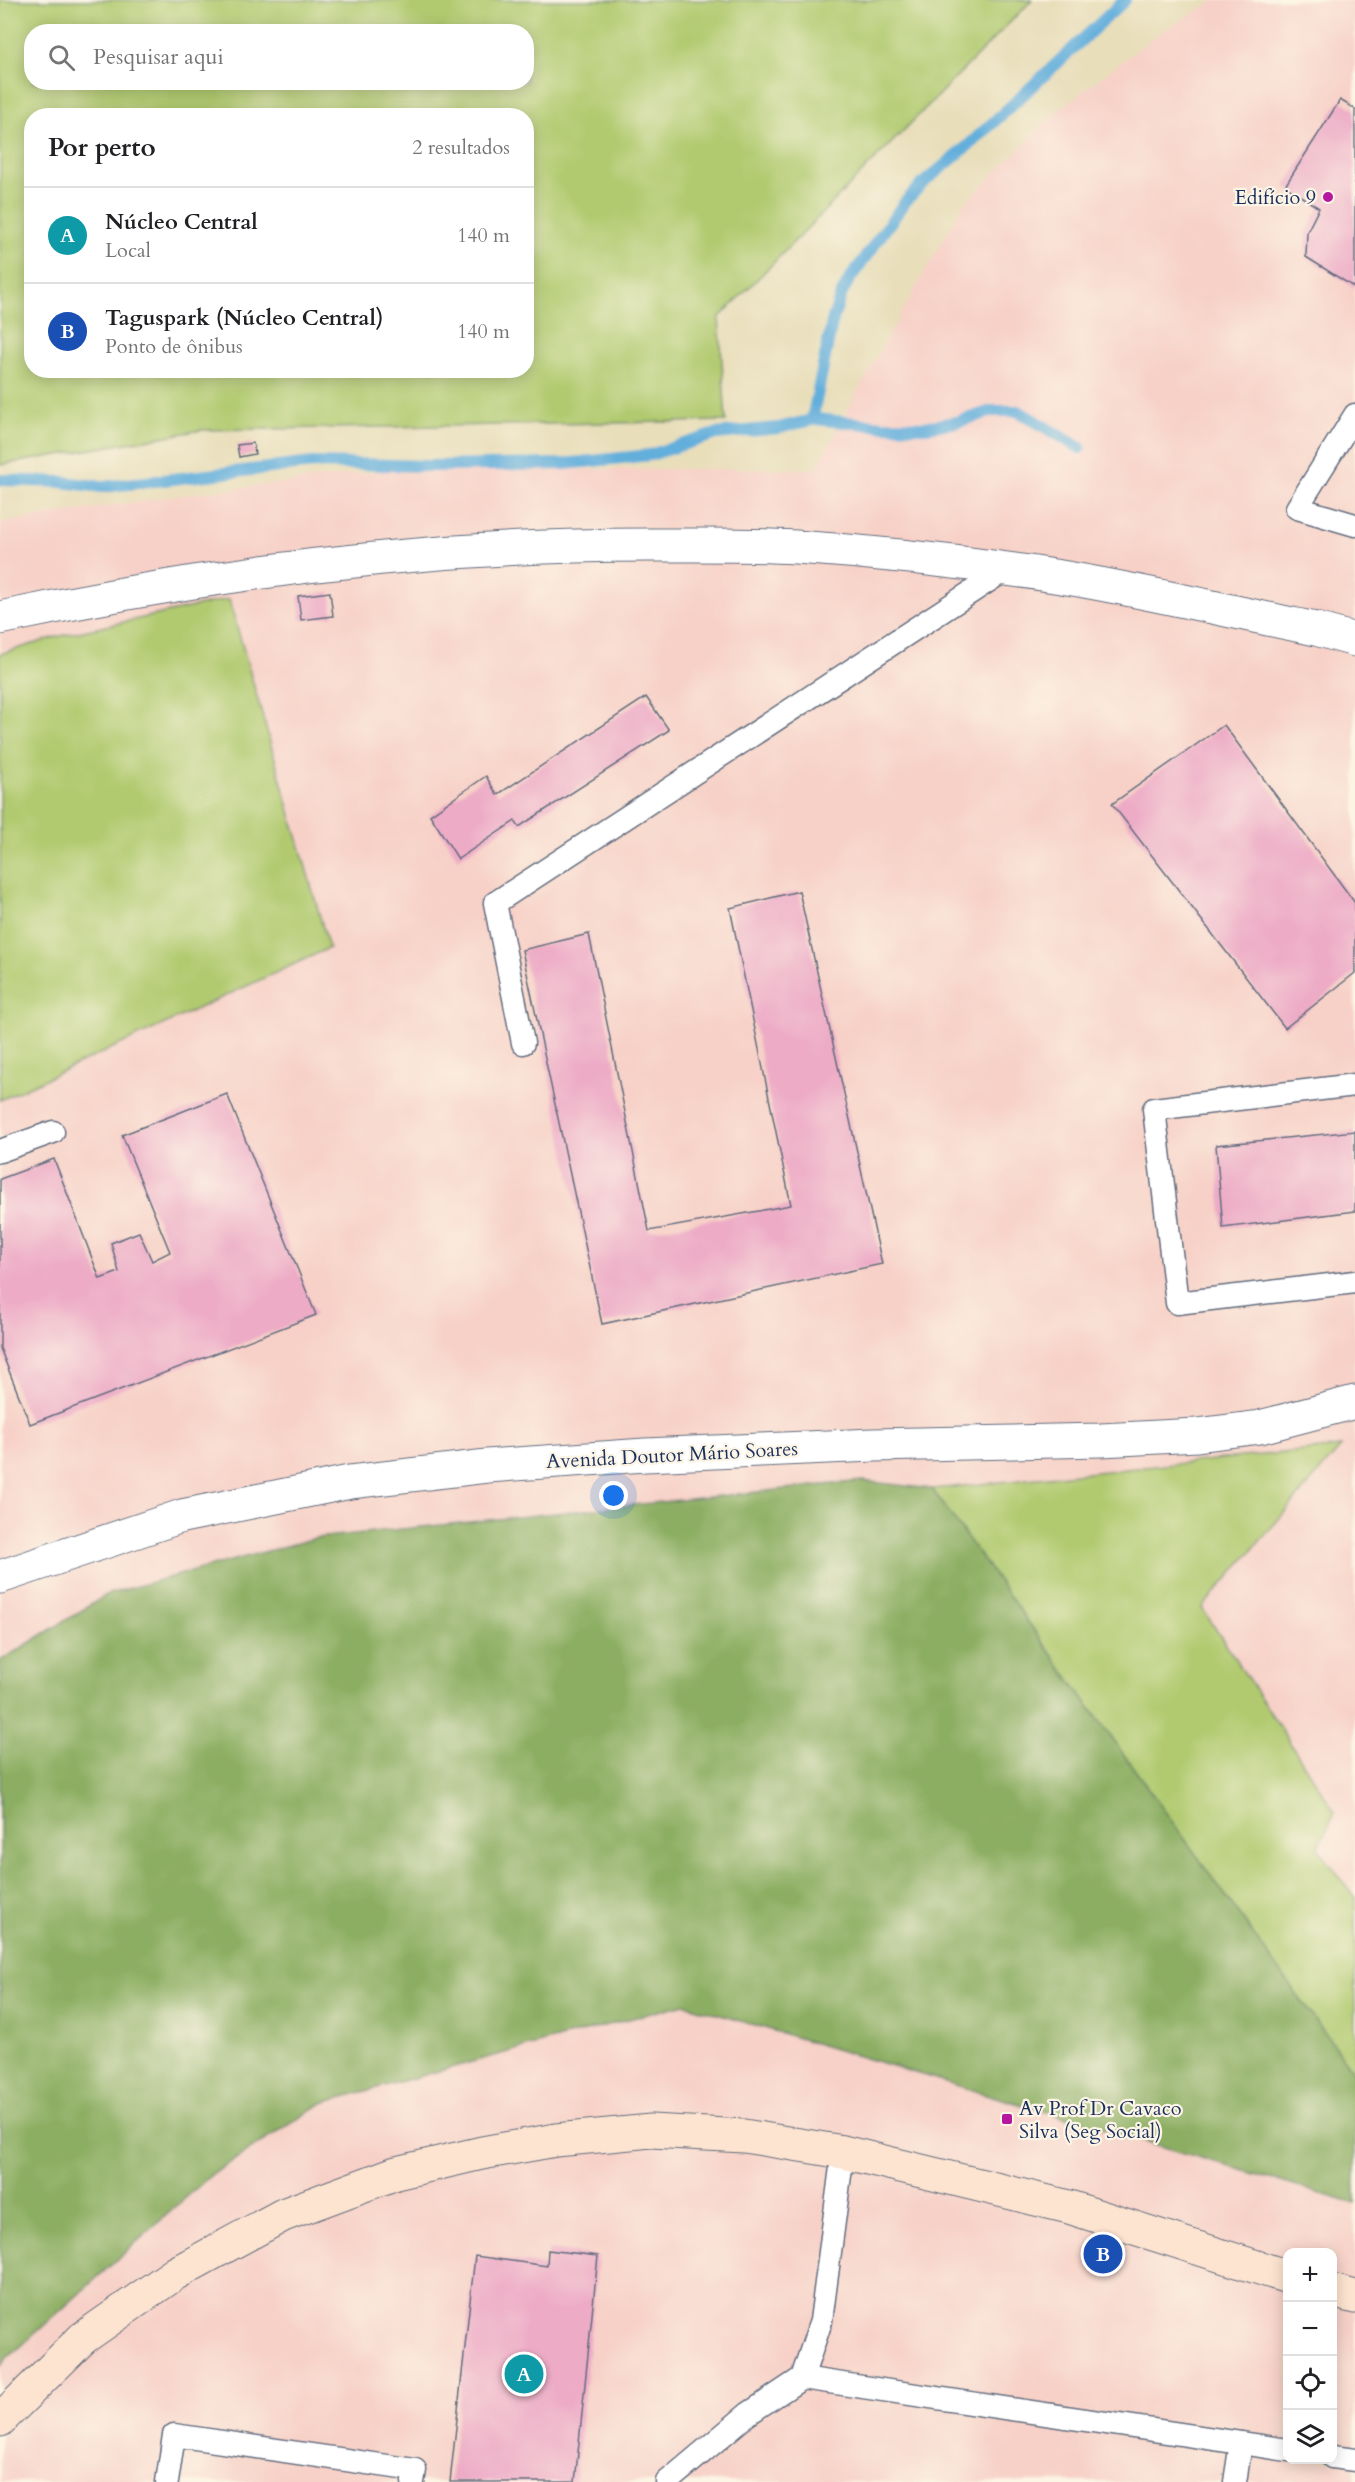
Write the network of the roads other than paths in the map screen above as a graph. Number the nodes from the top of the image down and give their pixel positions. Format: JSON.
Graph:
{"nodes":[{"id":1,"x":1355,"y":415,"type":"edge"},
{"id":2,"x":1355,"y":525,"type":"edge"},
{"id":3,"x":1005,"y":570,"type":"junction"},
{"id":4,"x":0,"y":618,"type":"edge"},
{"id":5,"x":1355,"y":640,"type":"edge"},
{"id":6,"x":523,"y":1043,"type":"dead end"},
{"id":7,"x":1355,"y":1085,"type":"edge"},
{"id":8,"x":53,"y":1132,"type":"dead end"},
{"id":9,"x":0,"y":1151,"type":"edge"},
{"id":10,"x":1355,"y":1282,"type":"edge"},
{"id":11,"x":1355,"y":1402,"type":"edge"},
{"id":12,"x":0,"y":1577,"type":"edge"},
{"id":13,"x":843,"y":2152,"type":"junction"},
{"id":14,"x":1283,"y":2276,"type":"edge"},
{"id":15,"x":1337,"y":2292,"type":"edge"},
{"id":16,"x":1355,"y":2297,"type":"edge"},
{"id":17,"x":802,"y":2378,"type":"junction"},
{"id":18,"x":0,"y":2421,"type":"edge"},
{"id":19,"x":1241,"y":2443,"type":"junction"},
{"id":20,"x":1283,"y":2449,"type":"edge"},
{"id":21,"x":1337,"y":2458,"type":"edge"},
{"id":22,"x":1355,"y":2460,"type":"edge"},
{"id":23,"x":167,"y":2482,"type":"edge"},
{"id":24,"x":413,"y":2482,"type":"edge"},
{"id":25,"x":667,"y":2482,"type":"edge"},
{"id":26,"x":1235,"y":2482,"type":"edge"}],
"edges":[{"from":1,"to":2,"type":"lane"},
{"from":3,"to":4,"type":"street"},
{"from":3,"to":5,"type":"street"},
{"from":3,"to":6,"type":"lane"},
{"from":7,"to":10,"type":"lane"},
{"from":8,"to":9,"type":"lane"},
{"from":11,"to":12,"type":"street","name":"Avenida Doutor Mário Soares"},
{"from":13,"to":14,"type":"main road"},
{"from":13,"to":17,"type":"lane"},
{"from":13,"to":18,"type":"main road"},
{"from":15,"to":16,"type":"main road"},
{"from":17,"to":19,"type":"lane"},
{"from":17,"to":25,"type":"lane"},
{"from":19,"to":20,"type":"lane"},
{"from":19,"to":26,"type":"lane"},
{"from":21,"to":22,"type":"lane"},
{"from":23,"to":24,"type":"lane"}]}
